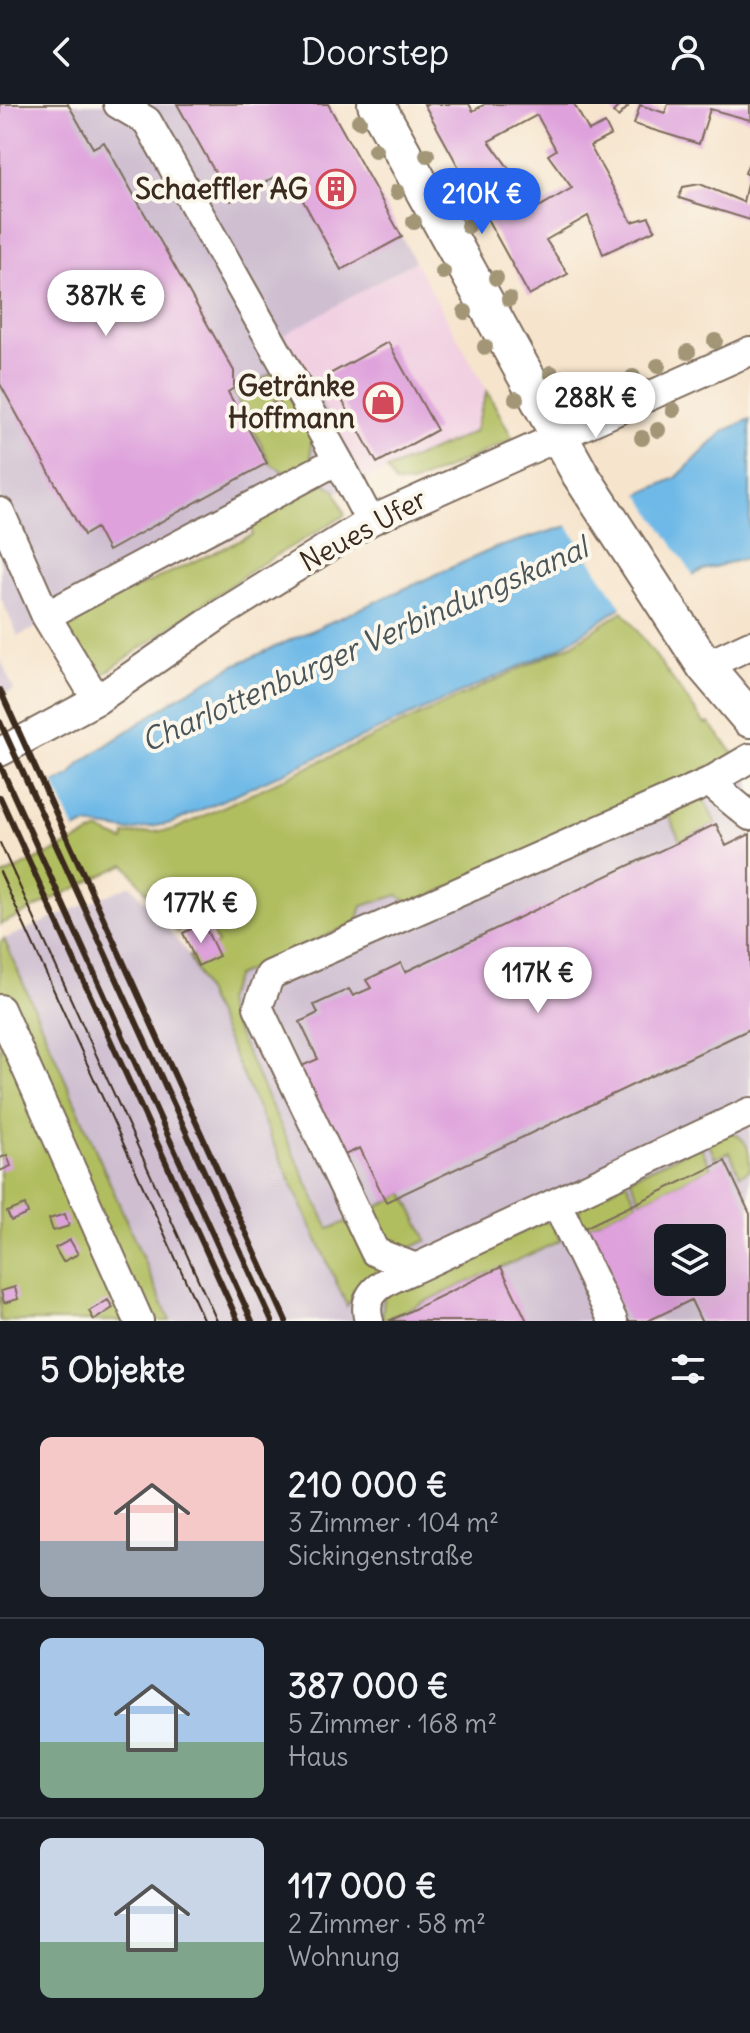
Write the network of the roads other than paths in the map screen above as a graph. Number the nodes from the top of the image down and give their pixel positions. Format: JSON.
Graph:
{"nodes":[{"id":1,"x":118,"y":104,"type":"edge"},
{"id":2,"x":376,"y":104,"type":"edge"},
{"id":3,"x":750,"y":351,"type":"edge"},
{"id":4,"x":559,"y":436,"type":"junction"},
{"id":5,"x":338,"y":460,"type":"junction"},
{"id":6,"x":0,"y":512,"type":"edge"},
{"id":7,"x":370,"y":521,"type":"junction"},
{"id":8,"x":46,"y":616,"type":"junction"},
{"id":9,"x":750,"y":645,"type":"edge"},
{"id":10,"x":705,"y":666,"type":"junction"},
{"id":11,"x":97,"y":700,"type":"junction"},
{"id":12,"x":750,"y":719,"type":"edge"},
{"id":13,"x":0,"y":752,"type":"edge"},
{"id":14,"x":750,"y":758,"type":"edge"},
{"id":15,"x":709,"y":782,"type":"junction"},
{"id":16,"x":750,"y":816,"type":"edge"},
{"id":17,"x":0,"y":1009,"type":"edge"},
{"id":18,"x":750,"y":1114,"type":"edge"},
{"id":19,"x":557,"y":1204,"type":"junction"},
{"id":20,"x":416,"y":1268,"type":"junction"},
{"id":21,"x":139,"y":1321,"type":"edge"},
{"id":22,"x":369,"y":1321,"type":"edge"},
{"id":23,"x":613,"y":1321,"type":"edge"}],
"edges":[{"from":1,"to":5,"type":"street"},
{"from":2,"to":4,"type":"main road"},
{"from":3,"to":4,"type":"street","name":"Neues Ufer"},
{"from":4,"to":7,"type":"street","name":"Neues Ufer"},
{"from":4,"to":10,"type":"main road"},
{"from":5,"to":7,"type":"street"},
{"from":5,"to":8,"type":"street"},
{"from":6,"to":8,"type":"street"},
{"from":7,"to":11,"type":"street","name":"Neues Ufer"},
{"from":8,"to":11,"type":"street"},
{"from":9,"to":10,"type":"street"},
{"from":10,"to":12,"type":"main road"},
{"from":11,"to":13,"type":"street","name":"Neues Ufer"},
{"from":14,"to":15,"type":"street"},
{"from":15,"to":16,"type":"street"},
{"from":15,"to":20,"type":"street"},
{"from":17,"to":21,"type":"street"},
{"from":18,"to":19,"type":"street"},
{"from":19,"to":20,"type":"street"},
{"from":19,"to":23,"type":"street"},
{"from":20,"to":22,"type":"street"}]}
